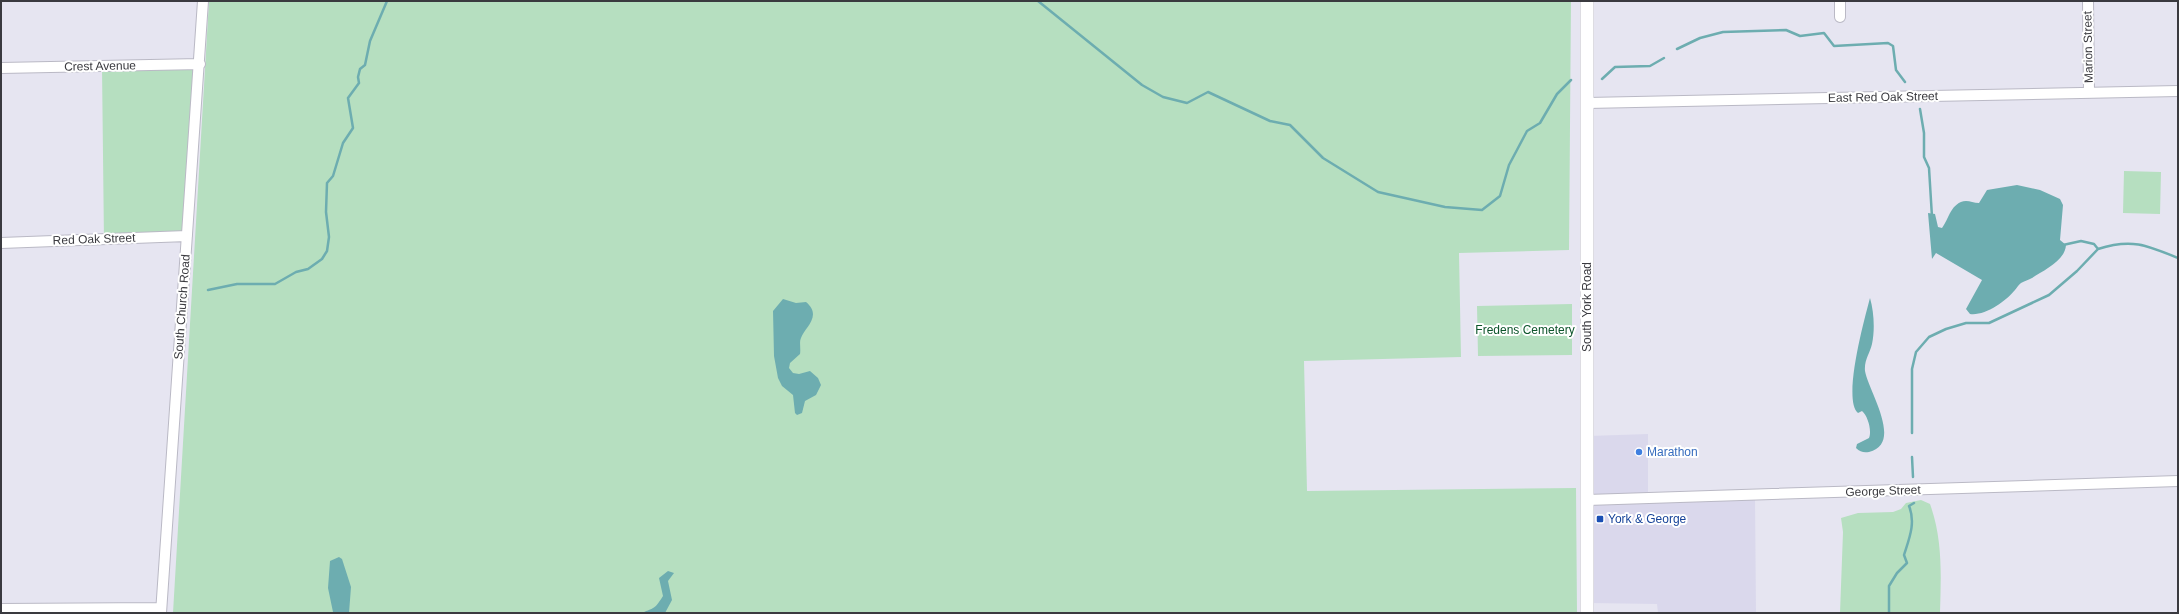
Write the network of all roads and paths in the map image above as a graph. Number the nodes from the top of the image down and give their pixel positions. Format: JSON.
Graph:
{"nodes":[{"id":1,"x":203,"y":1,"type":"edge"},
{"id":2,"x":1587,"y":1,"type":"edge"},
{"id":3,"x":1840,"y":1,"type":"edge"},
{"id":4,"x":2088,"y":1,"type":"edge"},
{"id":5,"x":1840,"y":17,"type":"dead end"},
{"id":6,"x":200,"y":64,"type":"junction"},
{"id":7,"x":1,"y":68,"type":"edge"},
{"id":8,"x":2178,"y":90,"type":"edge"},
{"id":9,"x":2089,"y":93,"type":"junction"},
{"id":10,"x":1587,"y":103,"type":"junction"},
{"id":11,"x":187,"y":236,"type":"junction"},
{"id":12,"x":1,"y":243,"type":"edge"},
{"id":13,"x":2178,"y":481,"type":"edge"},
{"id":14,"x":1587,"y":500,"type":"junction"},
{"id":15,"x":1,"y":609,"type":"edge"},
{"id":16,"x":161,"y":610,"type":"edge"},
{"id":17,"x":1587,"y":613,"type":"edge"}],
"edges":[{"from":1,"to":6,"type":"street","name":"South Church Road"},
{"from":2,"to":10,"type":"main road","name":"South York Road"},
{"from":3,"to":5,"type":"street"},
{"from":4,"to":9,"type":"street","name":"Marion Street"},
{"from":6,"to":7,"type":"street","name":"Crest Avenue"},
{"from":6,"to":11,"type":"street","name":"South Church Road"},
{"from":8,"to":9,"type":"street","name":"East Red Oak Street"},
{"from":9,"to":10,"type":"street","name":"East Red Oak Street"},
{"from":10,"to":14,"type":"main road","name":"South York Road"},
{"from":11,"to":12,"type":"street","name":"Red Oak Street"},
{"from":11,"to":16,"type":"street","name":"South Church Road"},
{"from":13,"to":14,"type":"street","name":"George Street"},
{"from":14,"to":17,"type":"main road","name":"South York Road"},
{"from":15,"to":16,"type":"street"}]}
